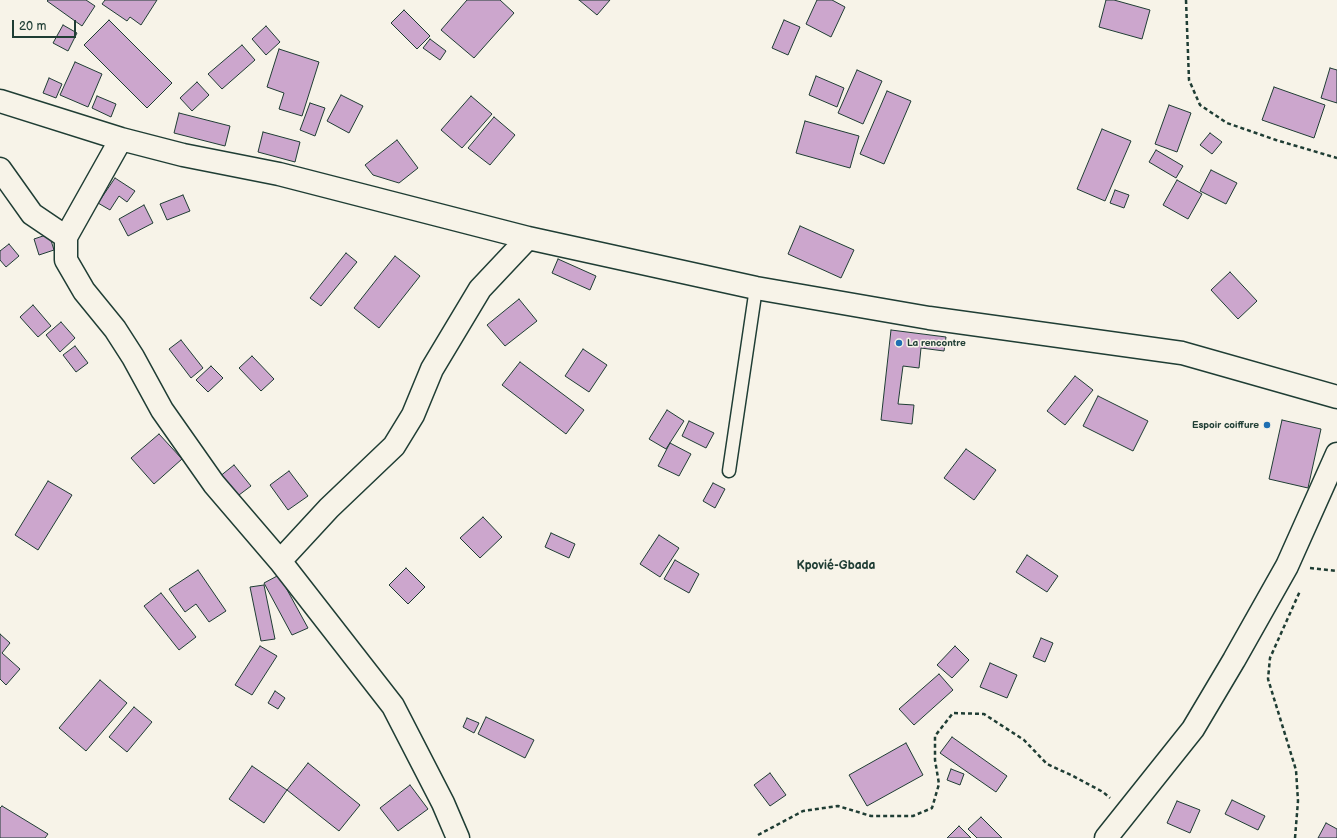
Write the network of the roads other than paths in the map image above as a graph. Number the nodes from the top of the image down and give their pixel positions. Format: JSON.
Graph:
{"nodes":[{"id":1,"x":0,"y":101,"type":"edge"},
{"id":2,"x":122,"y":139,"type":"junction"},
{"id":3,"x":0,"y":169,"type":"edge"},
{"id":4,"x":66,"y":237,"type":"junction"},
{"id":5,"x":528,"y":238,"type":"junction"},
{"id":6,"x":756,"y":288,"type":"junction"},
{"id":7,"x":1337,"y":397,"type":"edge"},
{"id":8,"x":1337,"y":454,"type":"edge"},
{"id":9,"x":730,"y":471,"type":"dead end"},
{"id":10,"x":280,"y":561,"type":"junction"},
{"id":11,"x":458,"y":838,"type":"edge"},
{"id":12,"x":1106,"y":838,"type":"edge"}],
"edges":[{"from":1,"to":2,"type":"street"},
{"from":2,"to":4,"type":"street"},
{"from":2,"to":5,"type":"street"},
{"from":3,"to":4,"type":"street"},
{"from":4,"to":10,"type":"street"},
{"from":5,"to":6,"type":"street"},
{"from":5,"to":10,"type":"street"},
{"from":6,"to":7,"type":"street"},
{"from":6,"to":9,"type":"lane"},
{"from":8,"to":12,"type":"street"},
{"from":10,"to":11,"type":"street"}]}
